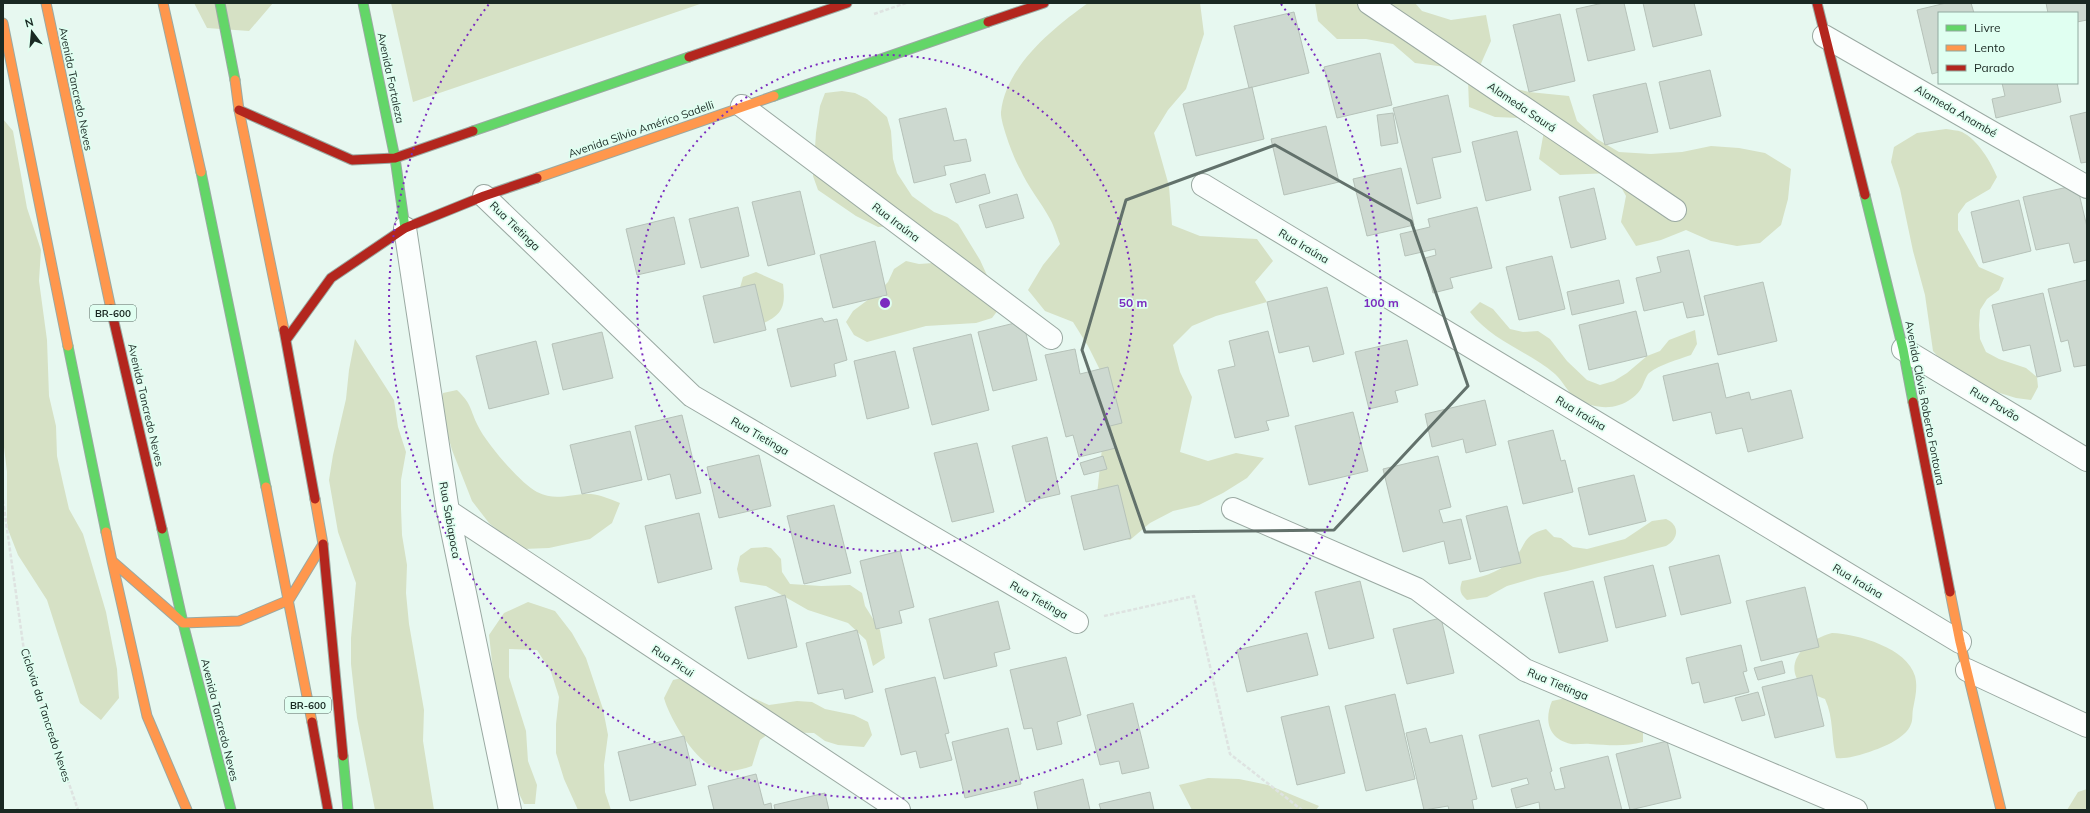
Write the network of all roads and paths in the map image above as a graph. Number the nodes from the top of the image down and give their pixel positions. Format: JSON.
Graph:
{"nodes":[{"id":1,"x":46,"y":3,"type":"edge"},
{"id":2,"x":163,"y":3,"type":"edge"},
{"id":3,"x":220,"y":3,"type":"edge"},
{"id":4,"x":363,"y":3,"type":"edge"},
{"id":5,"x":847,"y":3,"type":"edge"},
{"id":6,"x":1044,"y":3,"type":"edge"},
{"id":7,"x":1369,"y":3,"type":"edge"},
{"id":8,"x":1817,"y":3,"type":"edge"},
{"id":9,"x":3,"y":23,"type":"edge"},
{"id":10,"x":1824,"y":36,"type":"junction"},
{"id":11,"x":742,"y":106,"type":"junction"},
{"id":12,"x":239,"y":110,"type":"junction"},
{"id":13,"x":395,"y":158,"type":"junction"},
{"id":14,"x":1202,"y":185,"type":"dead end"},
{"id":15,"x":2087,"y":187,"type":"edge"},
{"id":16,"x":484,"y":196,"type":"junction"},
{"id":17,"x":1675,"y":210,"type":"dead end"},
{"id":18,"x":405,"y":228,"type":"junction"},
{"id":19,"x":1051,"y":338,"type":"dead end"},
{"id":20,"x":286,"y":340,"type":"junction"},
{"id":21,"x":1903,"y":349,"type":"junction"},
{"id":22,"x":2087,"y":460,"type":"edge"},
{"id":23,"x":3,"y":500,"type":"edge"},
{"id":24,"x":1233,"y":509,"type":"dead end"},
{"id":25,"x":448,"y":511,"type":"junction"},
{"id":26,"x":323,"y":544,"type":"junction"},
{"id":27,"x":112,"y":561,"type":"junction"},
{"id":28,"x":289,"y":600,"type":"junction"},
{"id":29,"x":1077,"y":622,"type":"joint"},
{"id":30,"x":183,"y":623,"type":"junction"},
{"id":31,"x":1960,"y":642,"type":"junction"},
{"id":32,"x":1967,"y":670,"type":"junction"},
{"id":33,"x":2087,"y":726,"type":"edge"},
{"id":34,"x":78,"y":810,"type":"edge"},
{"id":35,"x":188,"y":810,"type":"edge"},
{"id":36,"x":231,"y":810,"type":"edge"},
{"id":37,"x":328,"y":810,"type":"edge"},
{"id":38,"x":348,"y":810,"type":"edge"},
{"id":39,"x":510,"y":810,"type":"edge"},
{"id":40,"x":899,"y":810,"type":"edge"},
{"id":41,"x":1302,"y":810,"type":"edge"},
{"id":42,"x":1856,"y":810,"type":"edge"},
{"id":43,"x":2001,"y":810,"type":"edge"}],
"edges":[{"from":1,"to":30,"type":"main road","name":"Avenida Tancredo Neves","number":"BR-600"},
{"from":2,"to":28,"type":"main road","number":"BR-600"},
{"from":3,"to":12,"type":"main road"},
{"from":4,"to":13,"type":"main road","name":"Avenida Fortaleza"},
{"from":5,"to":13,"type":"main road"},
{"from":6,"to":11,"type":"main road","name":"Avenida Silvio Américo Sadelli"},
{"from":7,"to":17,"type":"street","name":"Alameda Saurá"},
{"from":8,"to":10,"type":"main road","name":"Avenida Clóvis Roberto Fontoura"},
{"from":9,"to":27,"type":"main road"},
{"from":10,"to":15,"type":"street","name":"Alameda Anambé"},
{"from":10,"to":21,"type":"main road","name":"Avenida Clóvis Roberto Fontoura"},
{"from":11,"to":16,"type":"main road","name":"Avenida Silvio Américo Sadelli"},
{"from":11,"to":19,"type":"street","name":"Rua Iraúna"},
{"from":12,"to":13,"type":"main road"},
{"from":12,"to":20,"type":"main road"},
{"from":13,"to":18,"type":"main road","name":"Avenida Fortaleza"},
{"from":14,"to":31,"type":"street","name":"Rua Iraúna"},
{"from":16,"to":18,"type":"main road","name":"Avenida Silvio Américo Sadelli"},
{"from":16,"to":29,"type":"street","name":"Rua Tietinga"},
{"from":18,"to":20,"type":"main road","name":"Avenida Silvio Américo Sadelli"},
{"from":18,"to":25,"type":"street","name":"Rua Sabiapoca"},
{"from":20,"to":26,"type":"main road"},
{"from":21,"to":22,"type":"street","name":"Rua Pavão"},
{"from":21,"to":31,"type":"main road","name":"Avenida Clóvis Roberto Fontoura"},
{"from":23,"to":34,"type":"path","name":"Ciclovia da Tancredo Neves"},
{"from":24,"to":42,"type":"street","name":"Rua Tietinga"},
{"from":25,"to":39,"type":"street","name":"Rua Sabiapoca"},
{"from":25,"to":40,"type":"street","name":"Rua Picui"},
{"from":26,"to":28,"type":"main road"},
{"from":26,"to":38,"type":"main road"},
{"from":27,"to":30,"type":"main road"},
{"from":27,"to":35,"type":"main road"},
{"from":28,"to":30,"type":"main road"},
{"from":28,"to":37,"type":"main road","number":"BR-600"},
{"from":29,"to":41,"type":"path"},
{"from":30,"to":36,"type":"main road","name":"Avenida Tancredo Neves","number":"BR-600"},
{"from":31,"to":32,"type":"main road","name":"Avenida Clóvis Roberto Fontoura"},
{"from":32,"to":33,"type":"street"},
{"from":32,"to":43,"type":"main road","name":"Avenida Clóvis Roberto Fontoura"}]}
